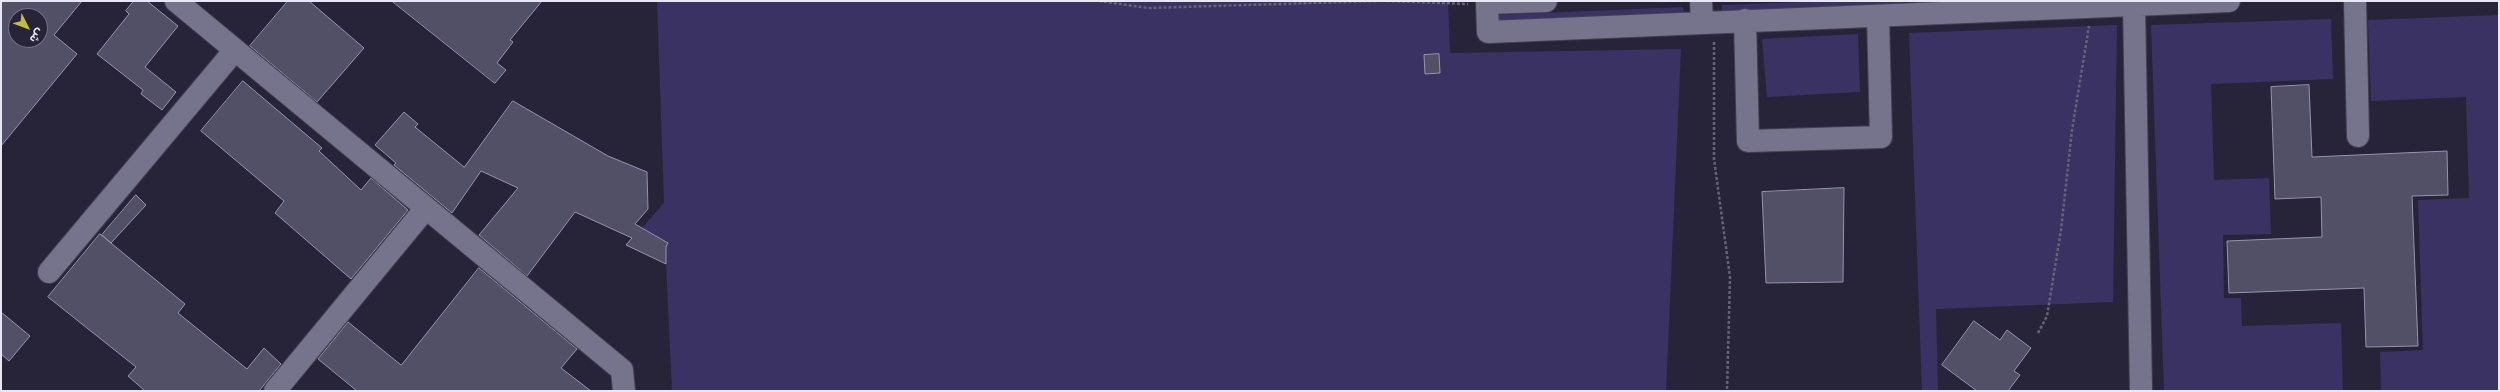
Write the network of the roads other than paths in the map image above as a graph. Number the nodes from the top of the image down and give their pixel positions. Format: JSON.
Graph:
{"nodes":[{"id":1,"x":176,"y":1,"type":"edge"},
{"id":2,"x":1546,"y":1,"type":"edge"},
{"id":3,"x":2229,"y":1,"type":"edge"},
{"id":4,"x":2355,"y":1,"type":"edge"},
{"id":5,"x":1487,"y":2,"type":"edge"},
{"id":6,"x":2134,"y":4,"type":"junction"},
{"id":7,"x":1919,"y":8,"type":"edge"},
{"id":8,"x":1706,"y":15,"type":"edge"},
{"id":9,"x":1878,"y":16,"type":"junction"},
{"id":10,"x":1745,"y":20,"type":"junction"},
{"id":11,"x":236,"y":50,"type":"junction"},
{"id":12,"x":2358,"y":136,"type":"dead end"},
{"id":13,"x":426,"y":208,"type":"junction"},
{"id":14,"x":48,"y":272,"type":"dead end"},
{"id":15,"x":275,"y":391,"type":"edge"},
{"id":16,"x":624,"y":391,"type":"edge"},
{"id":17,"x":2141,"y":391,"type":"edge"}],
"edges":[{"from":1,"to":11,"type":"street"},
{"from":2,"to":5,"type":"street"},
{"from":3,"to":6,"type":"street"},
{"from":4,"to":12,"type":"street"},
{"from":5,"to":8,"type":"street"},
{"from":6,"to":7,"type":"street"},
{"from":6,"to":17,"type":"street"},
{"from":7,"to":9,"type":"street"},
{"from":8,"to":10,"type":"street"},
{"from":9,"to":10,"type":"street"},
{"from":9,"to":10,"type":"street"},
{"from":11,"to":13,"type":"street"},
{"from":11,"to":14,"type":"street"},
{"from":13,"to":15,"type":"street"},
{"from":13,"to":16,"type":"street"}]}
